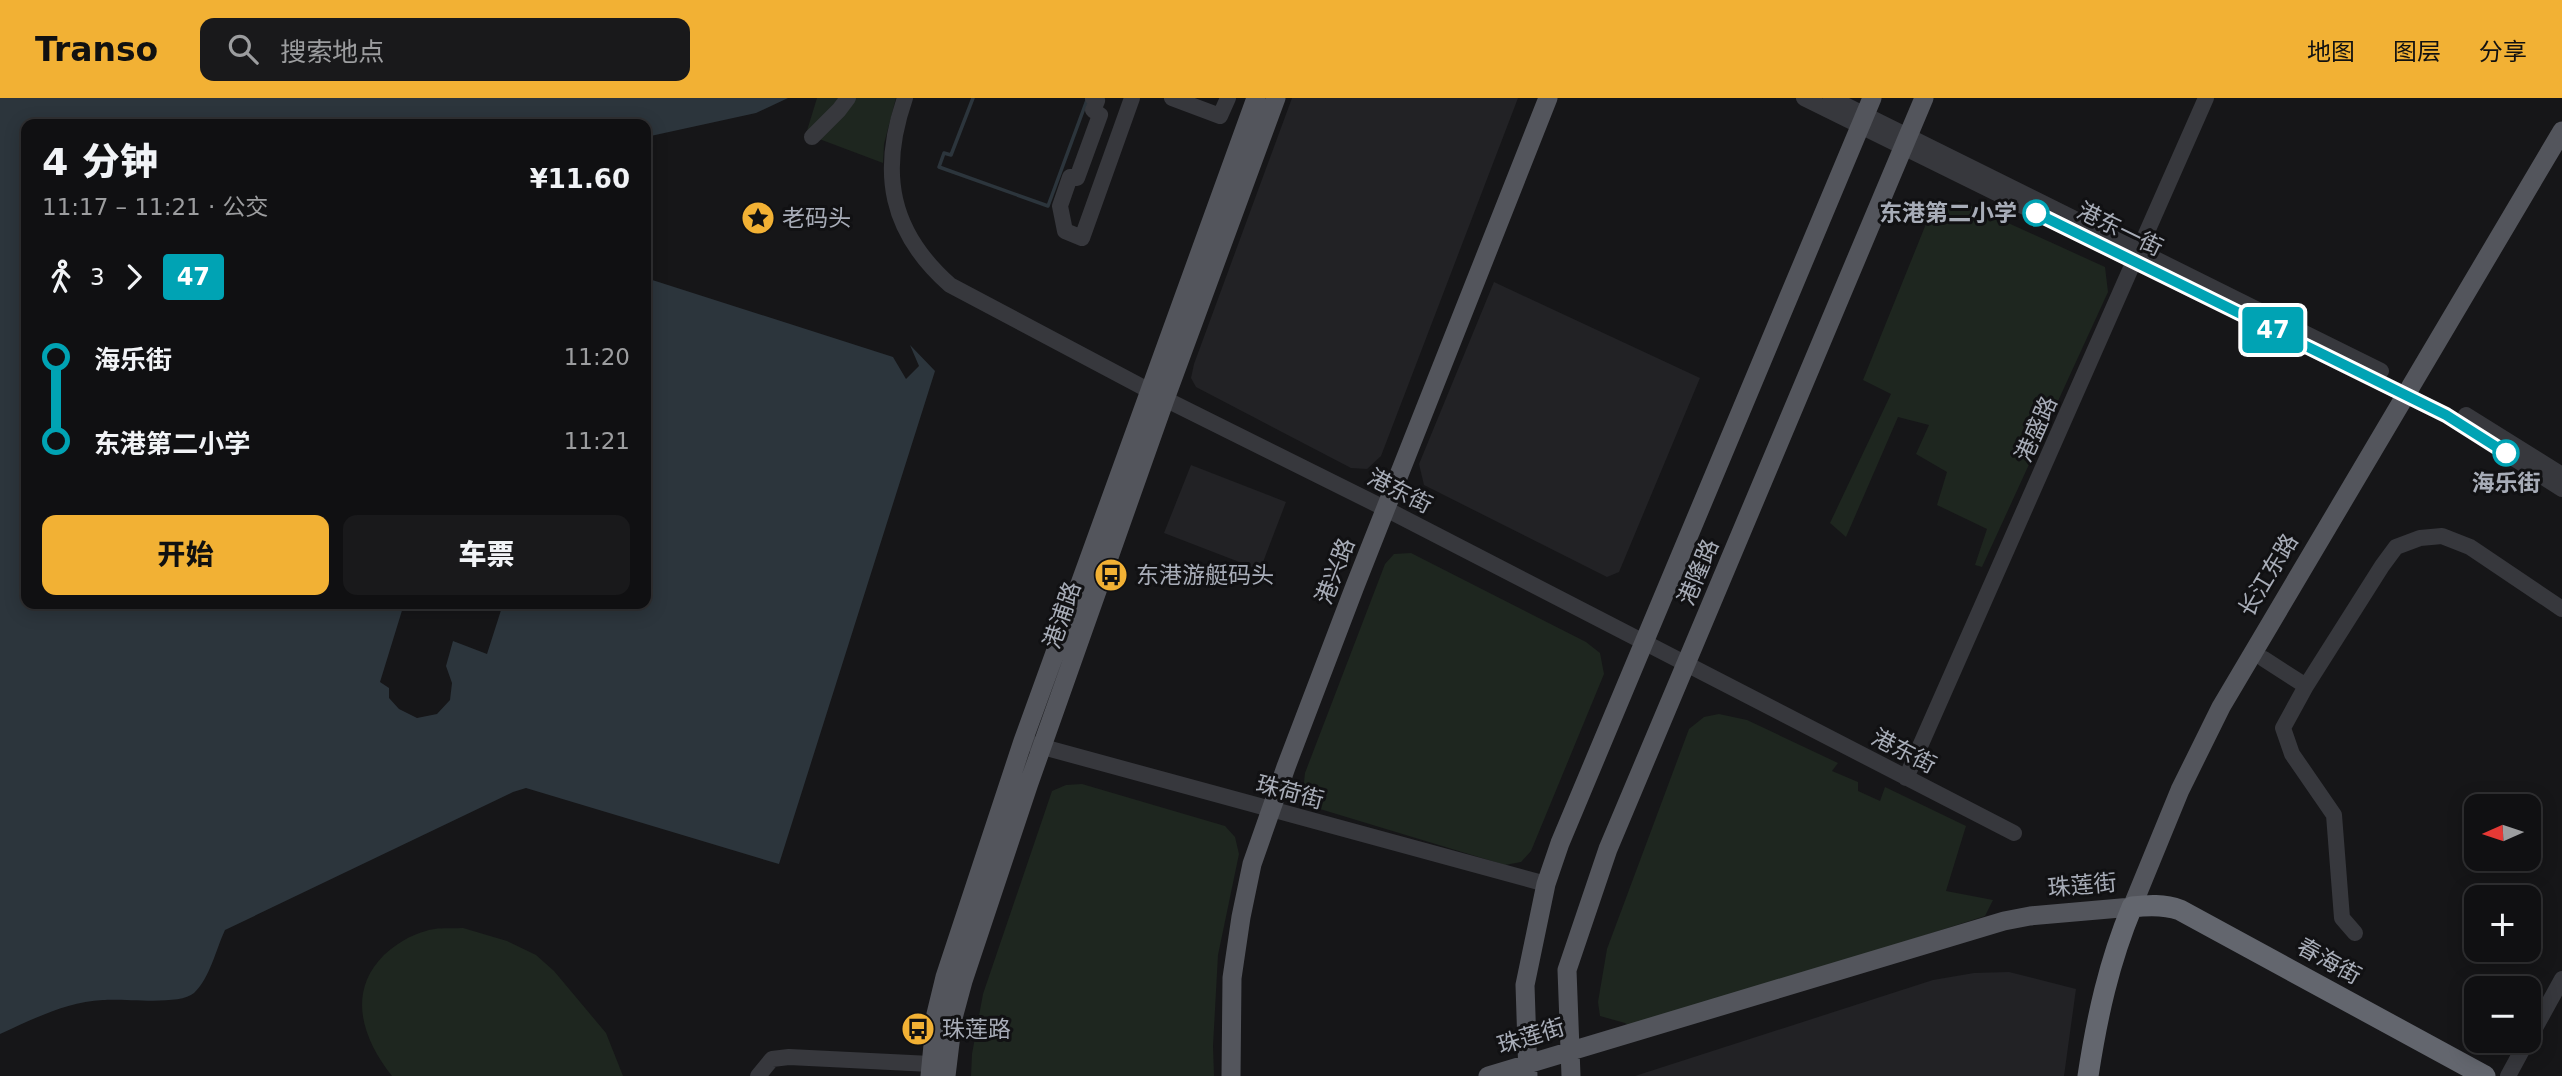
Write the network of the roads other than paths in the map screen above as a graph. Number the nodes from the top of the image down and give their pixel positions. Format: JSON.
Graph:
{"nodes":[{"id":1,"x":848,"y":98,"type":"edge"},
{"id":2,"x":905,"y":98,"type":"edge"},
{"id":3,"x":1093,"y":98,"type":"edge"},
{"id":4,"x":1132,"y":98,"type":"edge"},
{"id":5,"x":1172,"y":98,"type":"edge"},
{"id":6,"x":1228,"y":98,"type":"edge"},
{"id":7,"x":1256,"y":98,"type":"edge"},
{"id":8,"x":1276,"y":98,"type":"edge"},
{"id":9,"x":1548,"y":98,"type":"edge"},
{"id":10,"x":1804,"y":98,"type":"edge"},
{"id":11,"x":1831,"y":98,"type":"edge"},
{"id":12,"x":1924,"y":98,"type":"edge"},
{"id":13,"x":2207,"y":98,"type":"edge"},
{"id":14,"x":1866,"y":113,"type":"edge"},
{"id":15,"x":2562,"y":131,"type":"edge"},
{"id":16,"x":812,"y":137,"type":"dead end"},
{"id":17,"x":1906,"y":141,"type":"junction"},
{"id":18,"x":2562,"y":155,"type":"edge"},
{"id":19,"x":2137,"y":256,"type":"junction"},
{"id":20,"x":2414,"y":393,"type":"junction"},
{"id":21,"x":1157,"y":395,"type":"junction"},
{"id":22,"x":2562,"y":475,"type":"edge"},
{"id":23,"x":2562,"y":489,"type":"edge"},
{"id":24,"x":1386,"y":509,"type":"junction"},
{"id":25,"x":2562,"y":609,"type":"edge"},
{"id":26,"x":1643,"y":643,"type":"junction"},
{"id":27,"x":2264,"y":659,"type":"junction"},
{"id":28,"x":1685,"y":665,"type":"junction"},
{"id":29,"x":2306,"y":686,"type":"junction"},
{"id":30,"x":1033,"y":744,"type":"junction"},
{"id":31,"x":1906,"y":778,"type":"junction"},
{"id":32,"x":1271,"y":810,"type":"junction"},
{"id":33,"x":2014,"y":833,"type":"dead end"},
{"id":34,"x":1546,"y":884,"type":"junction"},
{"id":35,"x":2134,"y":910,"type":"junction"},
{"id":36,"x":2355,"y":933,"type":"dead end"},
{"id":37,"x":2562,"y":979,"type":"edge"},
{"id":38,"x":2541,"y":1017,"type":"edge"},
{"id":39,"x":2521,"y":1053,"type":"edge"},
{"id":40,"x":1570,"y":1064,"type":"edge"},
{"id":41,"x":936,"y":1072,"type":"edge"},
{"id":42,"x":1529,"y":1072,"type":"edge"},
{"id":43,"x":758,"y":1076,"type":"edge"},
{"id":44,"x":1231,"y":1076,"type":"edge"},
{"id":45,"x":1488,"y":1076,"type":"edge"},
{"id":46,"x":2088,"y":1076,"type":"edge"},
{"id":47,"x":2099,"y":1076,"type":"edge"},
{"id":48,"x":2485,"y":1076,"type":"edge"},
{"id":49,"x":2508,"y":1076,"type":"edge"}],
"edges":[{"from":1,"to":16,"type":"street"},
{"from":2,"to":21,"type":"street","name":"港东街"},
{"from":3,"to":4,"type":"street"},
{"from":5,"to":6,"type":"street"},
{"from":7,"to":21,"type":"main road","name":"港浦路"},
{"from":8,"to":21,"type":"main road","name":"港浦路"},
{"from":9,"to":24,"type":"main road","name":"港兴路"},
{"from":10,"to":14,"type":"street","name":"港东一街"},
{"from":11,"to":14,"type":"street","name":"港东一街"},
{"from":12,"to":17,"type":"main road","name":"港隆路"},
{"from":13,"to":19,"type":"street","name":"港盛路"},
{"from":14,"to":17,"type":"street","name":"港东一街"},
{"from":14,"to":26,"type":"main road","name":"港隆路"},
{"from":15,"to":20,"type":"main road","name":"长江东路"},
{"from":17,"to":19,"type":"street","name":"港东一街"},
{"from":17,"to":28,"type":"main road","name":"港隆路"},
{"from":18,"to":20,"type":"main road","name":"长江东路"},
{"from":19,"to":20,"type":"street","name":"港东一街"},
{"from":19,"to":31,"type":"street","name":"港盛路"},
{"from":20,"to":22,"type":"street"},
{"from":20,"to":23,"type":"street"},
{"from":20,"to":27,"type":"main road","name":"长江东路"},
{"from":20,"to":35,"type":"main road","name":"长江东路"},
{"from":21,"to":24,"type":"street","name":"港东街"},
{"from":21,"to":30,"type":"main road","name":"港浦路"},
{"from":24,"to":26,"type":"street","name":"港东街"},
{"from":24,"to":32,"type":"main road","name":"港兴路"},
{"from":25,"to":29,"type":"street"},
{"from":26,"to":28,"type":"street","name":"港东街"},
{"from":26,"to":34,"type":"main road","name":"港隆路"},
{"from":27,"to":29,"type":"street"},
{"from":27,"to":35,"type":"main road","name":"长江东路"},
{"from":28,"to":31,"type":"street","name":"港东街"},
{"from":28,"to":40,"type":"main road","name":"港隆路"},
{"from":29,"to":36,"type":"street"},
{"from":30,"to":32,"type":"street","name":"珠荷街"},
{"from":30,"to":41,"type":"main road","name":"港浦路"},
{"from":31,"to":33,"type":"street","name":"港东街"},
{"from":32,"to":34,"type":"street","name":"珠荷街"},
{"from":32,"to":44,"type":"main road","name":"港兴路"},
{"from":34,"to":42,"type":"main road","name":"港隆路"},
{"from":35,"to":40,"type":"main road","name":"珠莲街"},
{"from":35,"to":46,"type":"highway","name":"长江东路"},
{"from":35,"to":47,"type":"highway","name":"长江东路"},
{"from":35,"to":48,"type":"highway","name":"春海街"},
{"from":37,"to":38,"type":"street"},
{"from":39,"to":49,"type":"street"},
{"from":40,"to":42,"type":"main road","name":"珠莲街"},
{"from":41,"to":43,"type":"street"},
{"from":42,"to":45,"type":"main road","name":"珠莲街"}]}
